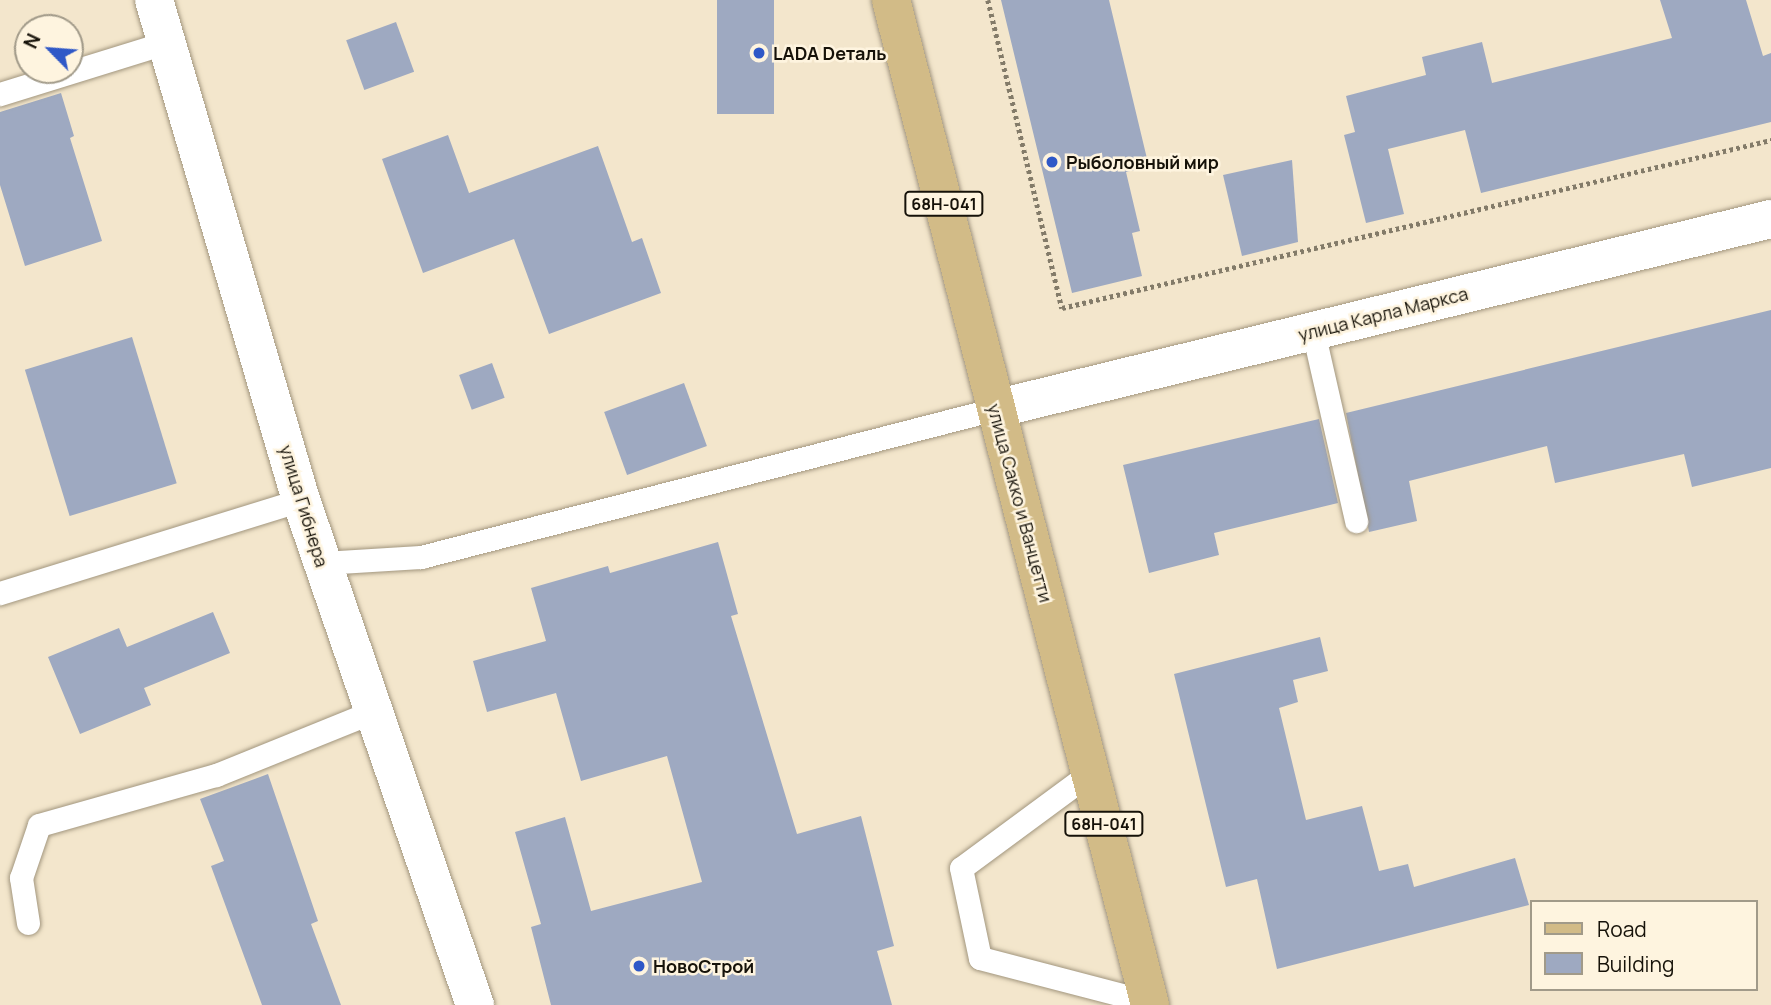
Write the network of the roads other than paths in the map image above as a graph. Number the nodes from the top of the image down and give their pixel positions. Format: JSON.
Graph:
{"nodes":[{"id":1,"x":154,"y":0,"type":"edge"},
{"id":2,"x":891,"y":0,"type":"edge"},
{"id":3,"x":167,"y":42,"type":"junction"},
{"id":4,"x":0,"y":94,"type":"edge"},
{"id":5,"x":1771,"y":219,"type":"edge"},
{"id":6,"x":1313,"y":331,"type":"junction"},
{"id":7,"x":995,"y":409,"type":"junction"},
{"id":8,"x":301,"y":500,"type":"junction"},
{"id":9,"x":1356,"y":521,"type":"dead end"},
{"id":10,"x":322,"y":563,"type":"junction"},
{"id":11,"x":0,"y":593,"type":"edge"},
{"id":12,"x":372,"y":712,"type":"junction"},
{"id":13,"x":1090,"y":773,"type":"junction"},
{"id":14,"x":28,"y":923,"type":"dead end"},
{"id":15,"x":1150,"y":1003,"type":"edge"},
{"id":16,"x":475,"y":1005,"type":"edge"}],
"edges":[{"from":1,"to":3,"type":"street","name":"улица Гибнера"},
{"from":2,"to":7,"type":"main road","name":"улица Сакко и Ванцетти","number":"68Н-041"},
{"from":3,"to":4,"type":"lane"},
{"from":3,"to":8,"type":"street","name":"улица Гибнера"},
{"from":5,"to":6,"type":"street","name":"улица Карла Маркса"},
{"from":6,"to":7,"type":"street","name":"улица Карла Маркса"},
{"from":6,"to":9,"type":"lane"},
{"from":7,"to":10,"type":"lane"},
{"from":7,"to":13,"type":"main road","name":"улица Сакко и Ванцетти","number":"68Н-041"},
{"from":8,"to":10,"type":"street","name":"улица Гибнера"},
{"from":8,"to":11,"type":"lane"},
{"from":10,"to":12,"type":"street","name":"улица Гибнера"},
{"from":12,"to":14,"type":"lane"},
{"from":12,"to":16,"type":"street","name":"улица Гибнера"},
{"from":13,"to":15,"type":"main road","name":"улица Сакко и Ванцетти","number":"68Н-041"},
{"from":13,"to":15,"type":"lane"}]}
